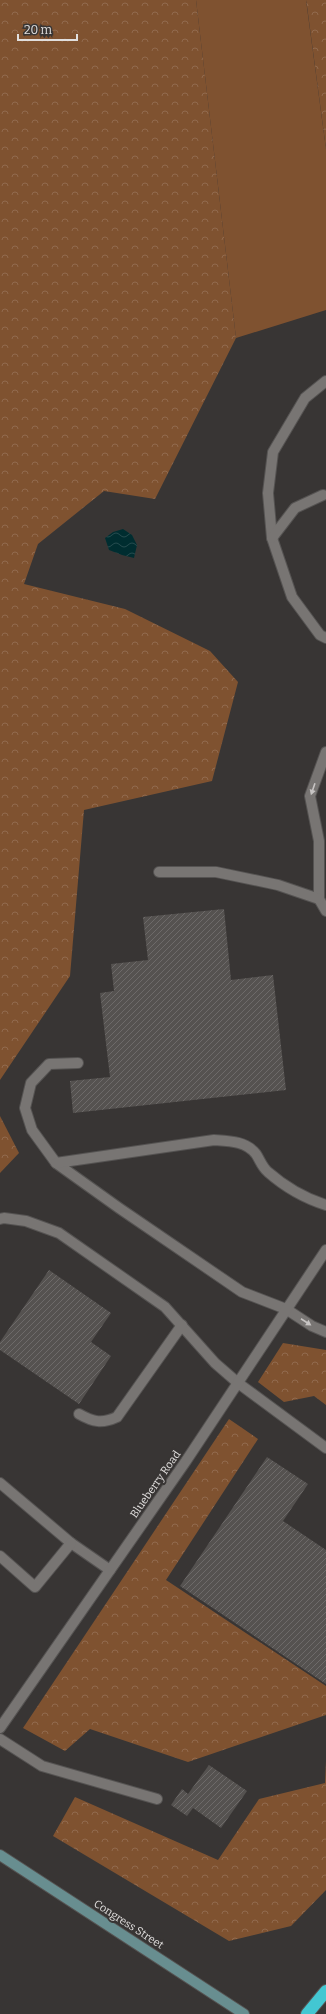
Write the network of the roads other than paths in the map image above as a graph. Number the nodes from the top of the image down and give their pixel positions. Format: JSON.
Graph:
{"nodes":[{"id":1,"x":326,"y":381,"type":"edge"},
{"id":2,"x":323,"y":495,"type":"dead end"},
{"id":3,"x":272,"y":538,"type":"junction"},
{"id":4,"x":326,"y":638,"type":"edge"},
{"id":5,"x":326,"y":752,"type":"edge"},
{"id":6,"x":322,"y":837,"type":"edge"},
{"id":7,"x":159,"y":872,"type":"dead end"},
{"id":8,"x":318,"y":898,"type":"junction"},
{"id":9,"x":326,"y":911,"type":"edge"},
{"id":10,"x":78,"y":1063,"type":"dead end"},
{"id":11,"x":56,"y":1163,"type":"junction"},
{"id":12,"x":326,"y":1205,"type":"edge"},
{"id":13,"x":0,"y":1219,"type":"edge"},
{"id":14,"x":326,"y":1250,"type":"edge"},
{"id":15,"x":286,"y":1309,"type":"junction"},
{"id":16,"x":182,"y":1324,"type":"junction"},
{"id":17,"x":326,"y":1332,"type":"edge"},
{"id":18,"x":238,"y":1383,"type":"junction"},
{"id":19,"x":79,"y":1414,"type":"dead end"},
{"id":20,"x":326,"y":1448,"type":"edge"},
{"id":21,"x":0,"y":1483,"type":"edge"},
{"id":22,"x":71,"y":1542,"type":"junction"},
{"id":23,"x":0,"y":1556,"type":"edge"},
{"id":24,"x":110,"y":1570,"type":"junction"},
{"id":25,"x":0,"y":1728,"type":"edge"},
{"id":26,"x":0,"y":1739,"type":"edge"},
{"id":27,"x":157,"y":1799,"type":"dead end"},
{"id":28,"x":0,"y":1855,"type":"edge"},
{"id":29,"x":326,"y":1991,"type":"edge"},
{"id":30,"x":244,"y":2014,"type":"edge"},
{"id":31,"x":306,"y":2014,"type":"edge"}],
"edges":[{"from":1,"to":3,"type":"street"},
{"from":2,"to":3,"type":"street"},
{"from":3,"to":4,"type":"street"},
{"from":5,"to":6,"type":"street","one_way":true},
{"from":6,"to":8,"type":"street"},
{"from":7,"to":8,"type":"street"},
{"from":8,"to":9,"type":"street"},
{"from":10,"to":11,"type":"street"},
{"from":11,"to":12,"type":"street"},
{"from":11,"to":15,"type":"street"},
{"from":13,"to":16,"type":"street"},
{"from":14,"to":15,"type":"street","name":"Blueberry Road"},
{"from":15,"to":17,"type":"street","one_way":true},
{"from":15,"to":18,"type":"street","name":"Blueberry Road"},
{"from":16,"to":18,"type":"street"},
{"from":16,"to":19,"type":"street"},
{"from":18,"to":20,"type":"street"},
{"from":18,"to":24,"type":"street","name":"Blueberry Road"},
{"from":21,"to":22,"type":"street"},
{"from":22,"to":23,"type":"street"},
{"from":22,"to":24,"type":"street"},
{"from":24,"to":25,"type":"street","name":"Blueberry Road"},
{"from":26,"to":27,"type":"street"},
{"from":28,"to":30,"type":"main road","name":"Congress Street"},
{"from":29,"to":31,"type":"highway"}]}
